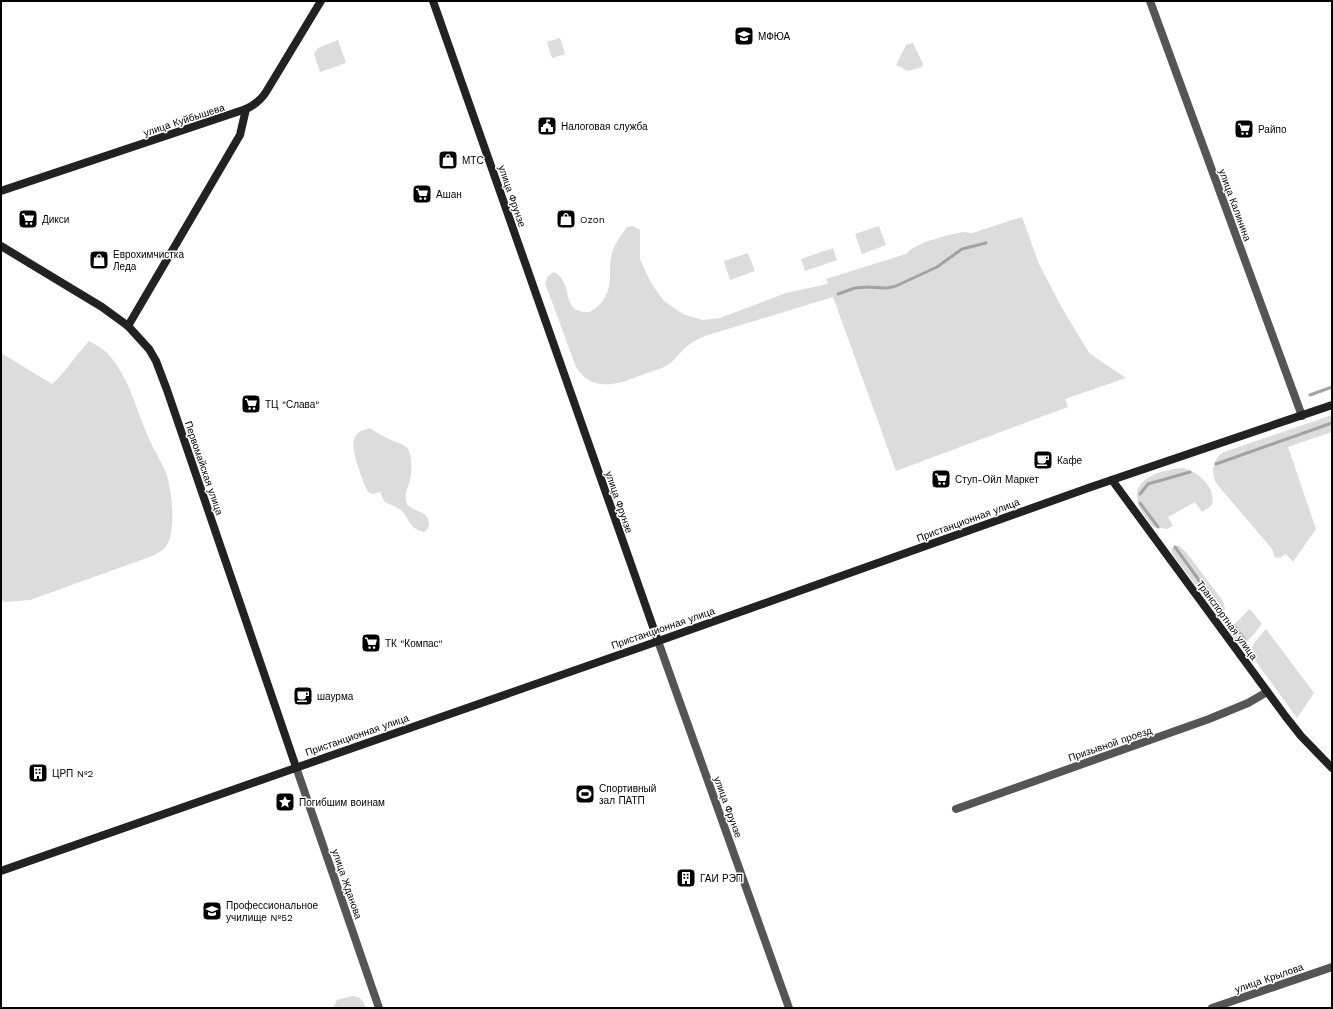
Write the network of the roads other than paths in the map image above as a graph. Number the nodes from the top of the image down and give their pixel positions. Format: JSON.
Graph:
{"nodes":[{"id":1,"x":321,"y":1,"type":"edge"},
{"id":2,"x":433,"y":1,"type":"edge"},
{"id":3,"x":1150,"y":1,"type":"edge"},
{"id":4,"x":246,"y":110,"type":"junction"},
{"id":5,"x":1,"y":191,"type":"edge"},
{"id":6,"x":1,"y":246,"type":"edge"},
{"id":7,"x":128,"y":326,"type":"junction"},
{"id":8,"x":1332,"y":405,"type":"edge"},
{"id":9,"x":1302,"y":416,"type":"junction"},
{"id":10,"x":1112,"y":480,"type":"junction"},
{"id":11,"x":658,"y":641,"type":"junction"},
{"id":12,"x":1268,"y":692,"type":"junction"},
{"id":13,"x":296,"y":767,"type":"junction"},
{"id":14,"x":1332,"y":768,"type":"edge"},
{"id":15,"x":956,"y":809,"type":"dead end"},
{"id":16,"x":1,"y":871,"type":"edge"},
{"id":17,"x":1332,"y":968,"type":"edge"},
{"id":18,"x":379,"y":1008,"type":"edge"},
{"id":19,"x":789,"y":1008,"type":"edge"},
{"id":20,"x":1212,"y":1008,"type":"edge"}],
"edges":[{"from":1,"to":4,"type":"main road","name":"улица Куйбышева"},
{"from":2,"to":11,"type":"main road","name":"улица Фрунзе"},
{"from":3,"to":9,"type":"street","name":"улица Калинина"},
{"from":4,"to":5,"type":"main road","name":"улица Куйбышева"},
{"from":4,"to":7,"type":"main road"},
{"from":6,"to":7,"type":"main road","name":"Первомайская улица"},
{"from":7,"to":13,"type":"main road","name":"Первомайская улица"},
{"from":8,"to":9,"type":"main road","name":"Пристанционная улица"},
{"from":9,"to":10,"type":"main road","name":"Пристанционная улица"},
{"from":10,"to":11,"type":"main road","name":"Пристанционная улица"},
{"from":10,"to":12,"type":"main road","name":"Транспортная улица"},
{"from":11,"to":13,"type":"main road","name":"Пристанционная улица"},
{"from":11,"to":19,"type":"street","name":"улица Фрунзе"},
{"from":12,"to":14,"type":"main road","name":"Транспортная улица"},
{"from":12,"to":15,"type":"street","name":"Призывной проезд"},
{"from":13,"to":16,"type":"main road","name":"Пристанционная улица"},
{"from":13,"to":18,"type":"street","name":"улица Жданова"},
{"from":17,"to":20,"type":"street","name":"улица Крылова"}]}
